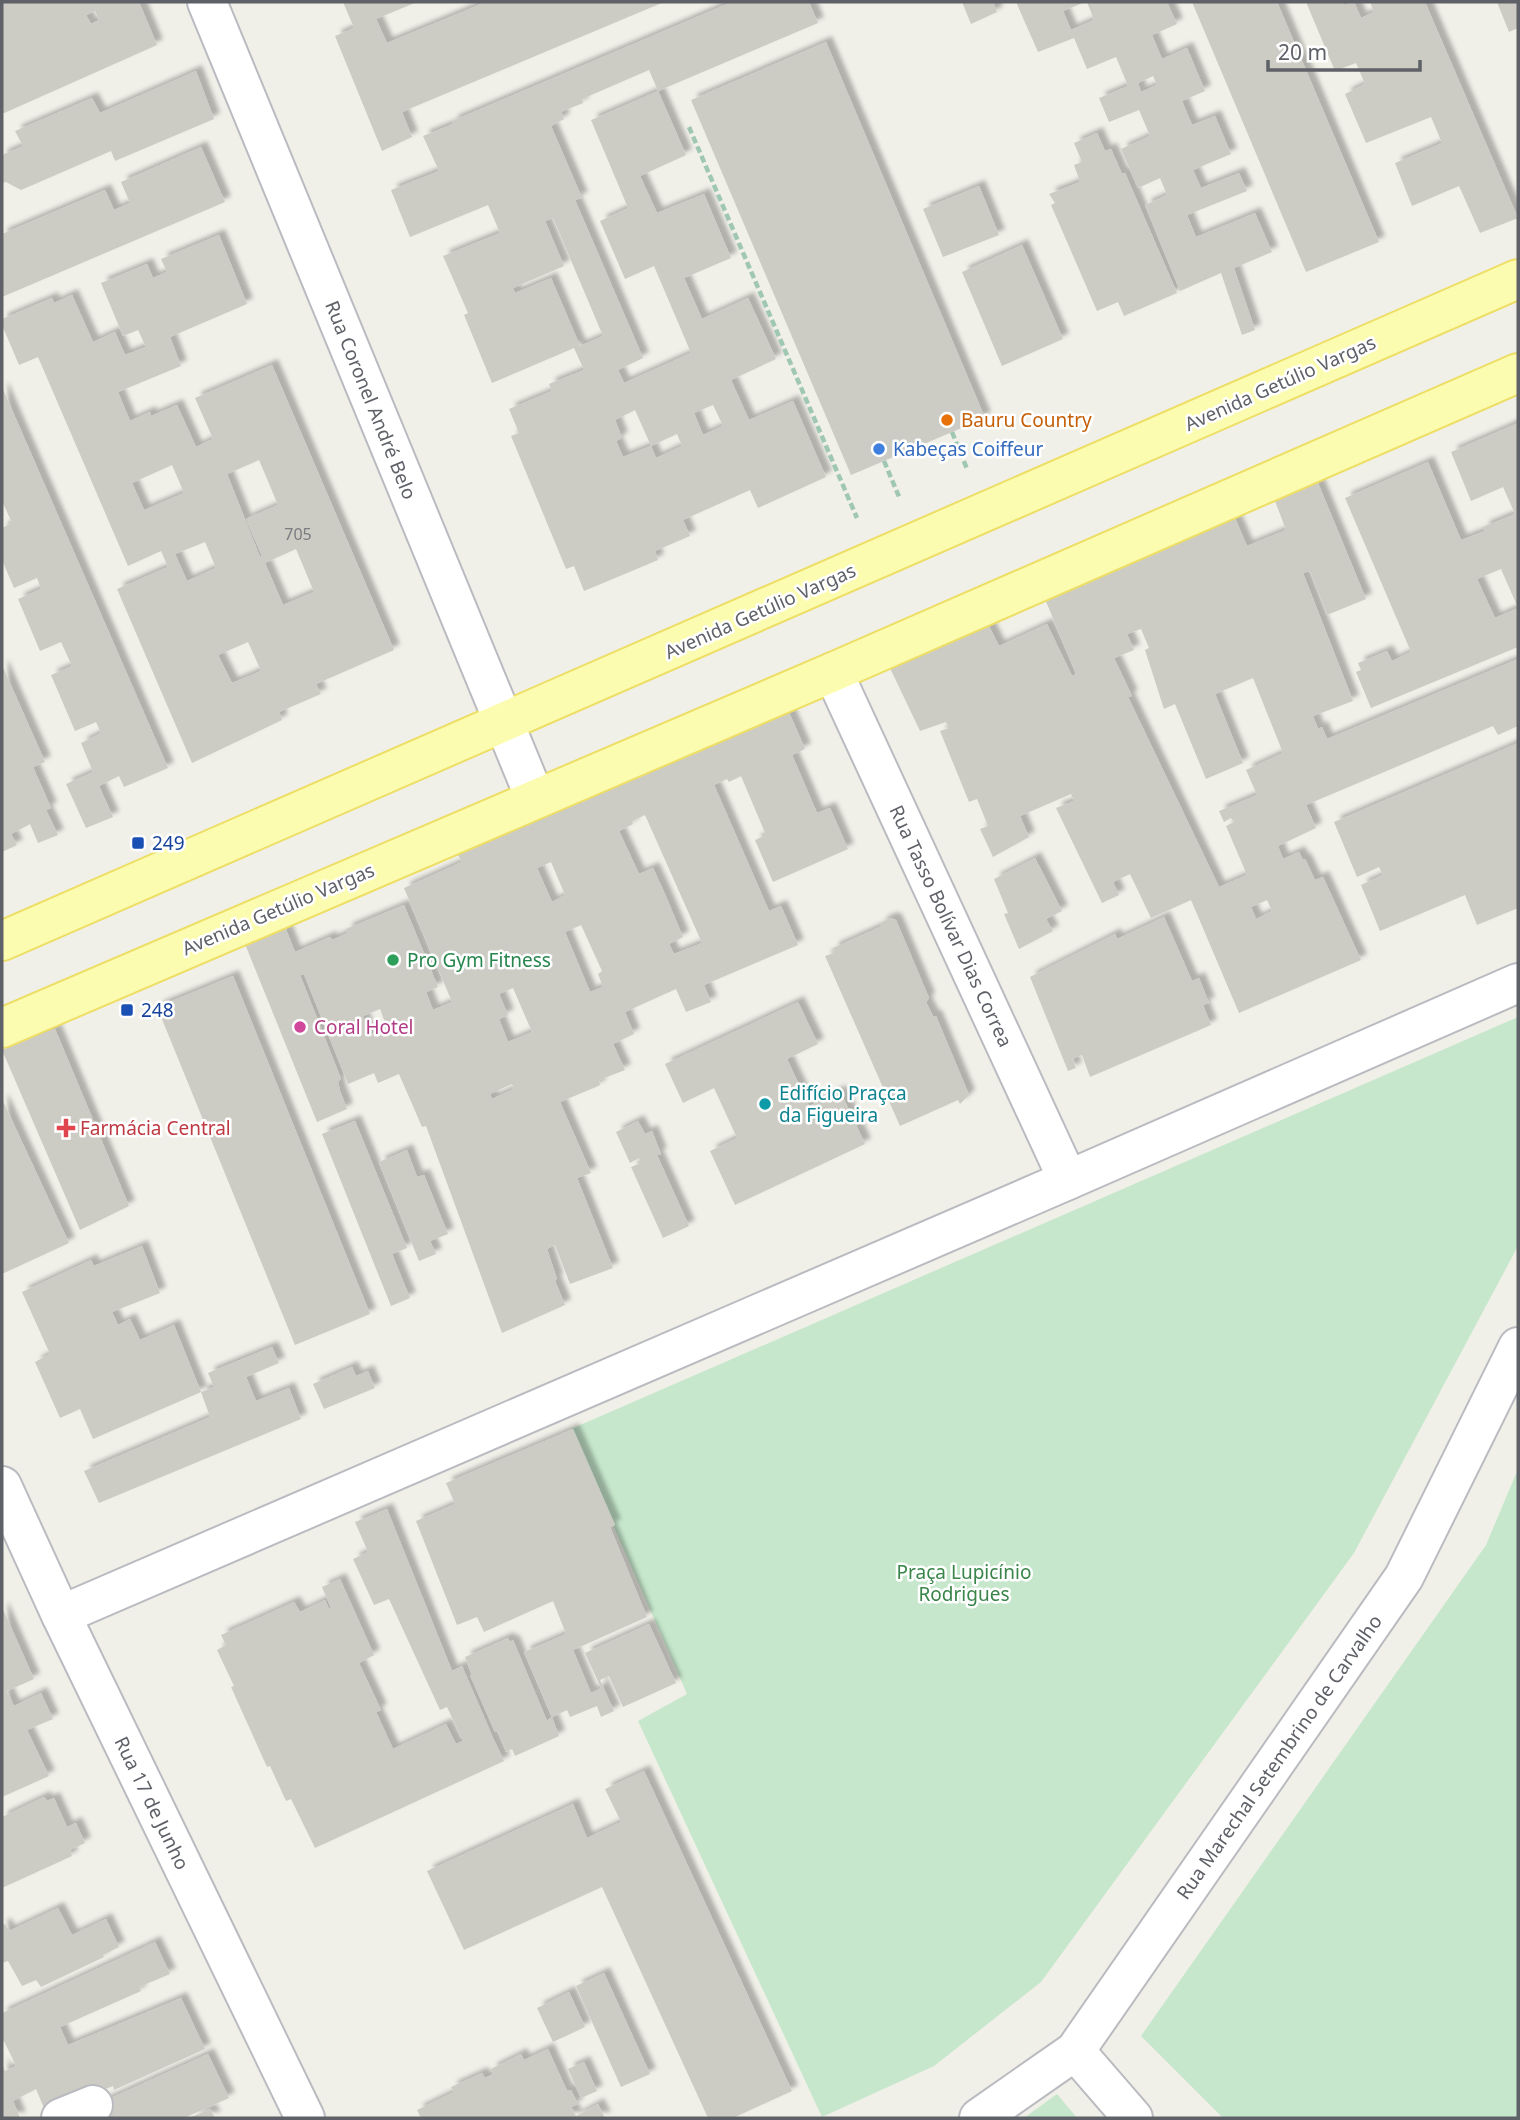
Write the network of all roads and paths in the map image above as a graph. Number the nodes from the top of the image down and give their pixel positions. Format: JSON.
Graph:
{"nodes":[{"id":1,"x":206,"y":2,"type":"edge"},
{"id":2,"x":689,"y":127,"type":"dead end"},
{"id":3,"x":1518,"y":279,"type":"edge"},
{"id":4,"x":1518,"y":373,"type":"edge"},
{"id":5,"x":875,"y":561,"type":"junction"},
{"id":6,"x":834,"y":672,"type":"junction"},
{"id":7,"x":504,"y":723,"type":"junction"},
{"id":8,"x":536,"y":798,"type":"junction"},
{"id":9,"x":2,"y":941,"type":"edge"},
{"id":10,"x":1518,"y":983,"type":"edge"},
{"id":11,"x":2,"y":1028,"type":"edge"},
{"id":12,"x":1068,"y":1180,"type":"junction"},
{"id":13,"x":1518,"y":1347,"type":"edge"},
{"id":14,"x":2,"y":1486,"type":"edge"},
{"id":15,"x":61,"y":1615,"type":"junction"},
{"id":16,"x":1075,"y":2051,"type":"junction"},
{"id":17,"x":305,"y":2118,"type":"edge"},
{"id":18,"x":979,"y":2118,"type":"edge"},
{"id":19,"x":1133,"y":2118,"type":"edge"}],
"edges":[{"from":1,"to":7,"type":"street","name":"Rua Coronel André Belo"},
{"from":2,"to":5,"type":"path"},
{"from":3,"to":5,"type":"main road","name":"Avenida Getúlio Vargas"},
{"from":4,"to":6,"type":"main road","name":"Avenida Getúlio Vargas"},
{"from":5,"to":7,"type":"main road","name":"Avenida Getúlio Vargas"},
{"from":6,"to":8,"type":"main road","name":"Avenida Getúlio Vargas"},
{"from":6,"to":12,"type":"street","name":"Rua Tasso Bolívar Dias Correa"},
{"from":7,"to":8,"type":"street","name":"Rua Coronel André Belo"},
{"from":7,"to":9,"type":"main road","name":"Avenida Getúlio Vargas"},
{"from":8,"to":11,"type":"main road","name":"Avenida Getúlio Vargas"},
{"from":10,"to":12,"type":"street"},
{"from":12,"to":15,"type":"street"},
{"from":13,"to":16,"type":"street","name":"Rua Marechal Setembrino de Carvalho"},
{"from":14,"to":15,"type":"street","name":"Rua 17 de Junho"},
{"from":15,"to":17,"type":"street","name":"Rua 17 de Junho"},
{"from":16,"to":18,"type":"street","name":"Rua Marechal Setembrino de Carvalho"},
{"from":16,"to":19,"type":"street"}]}
